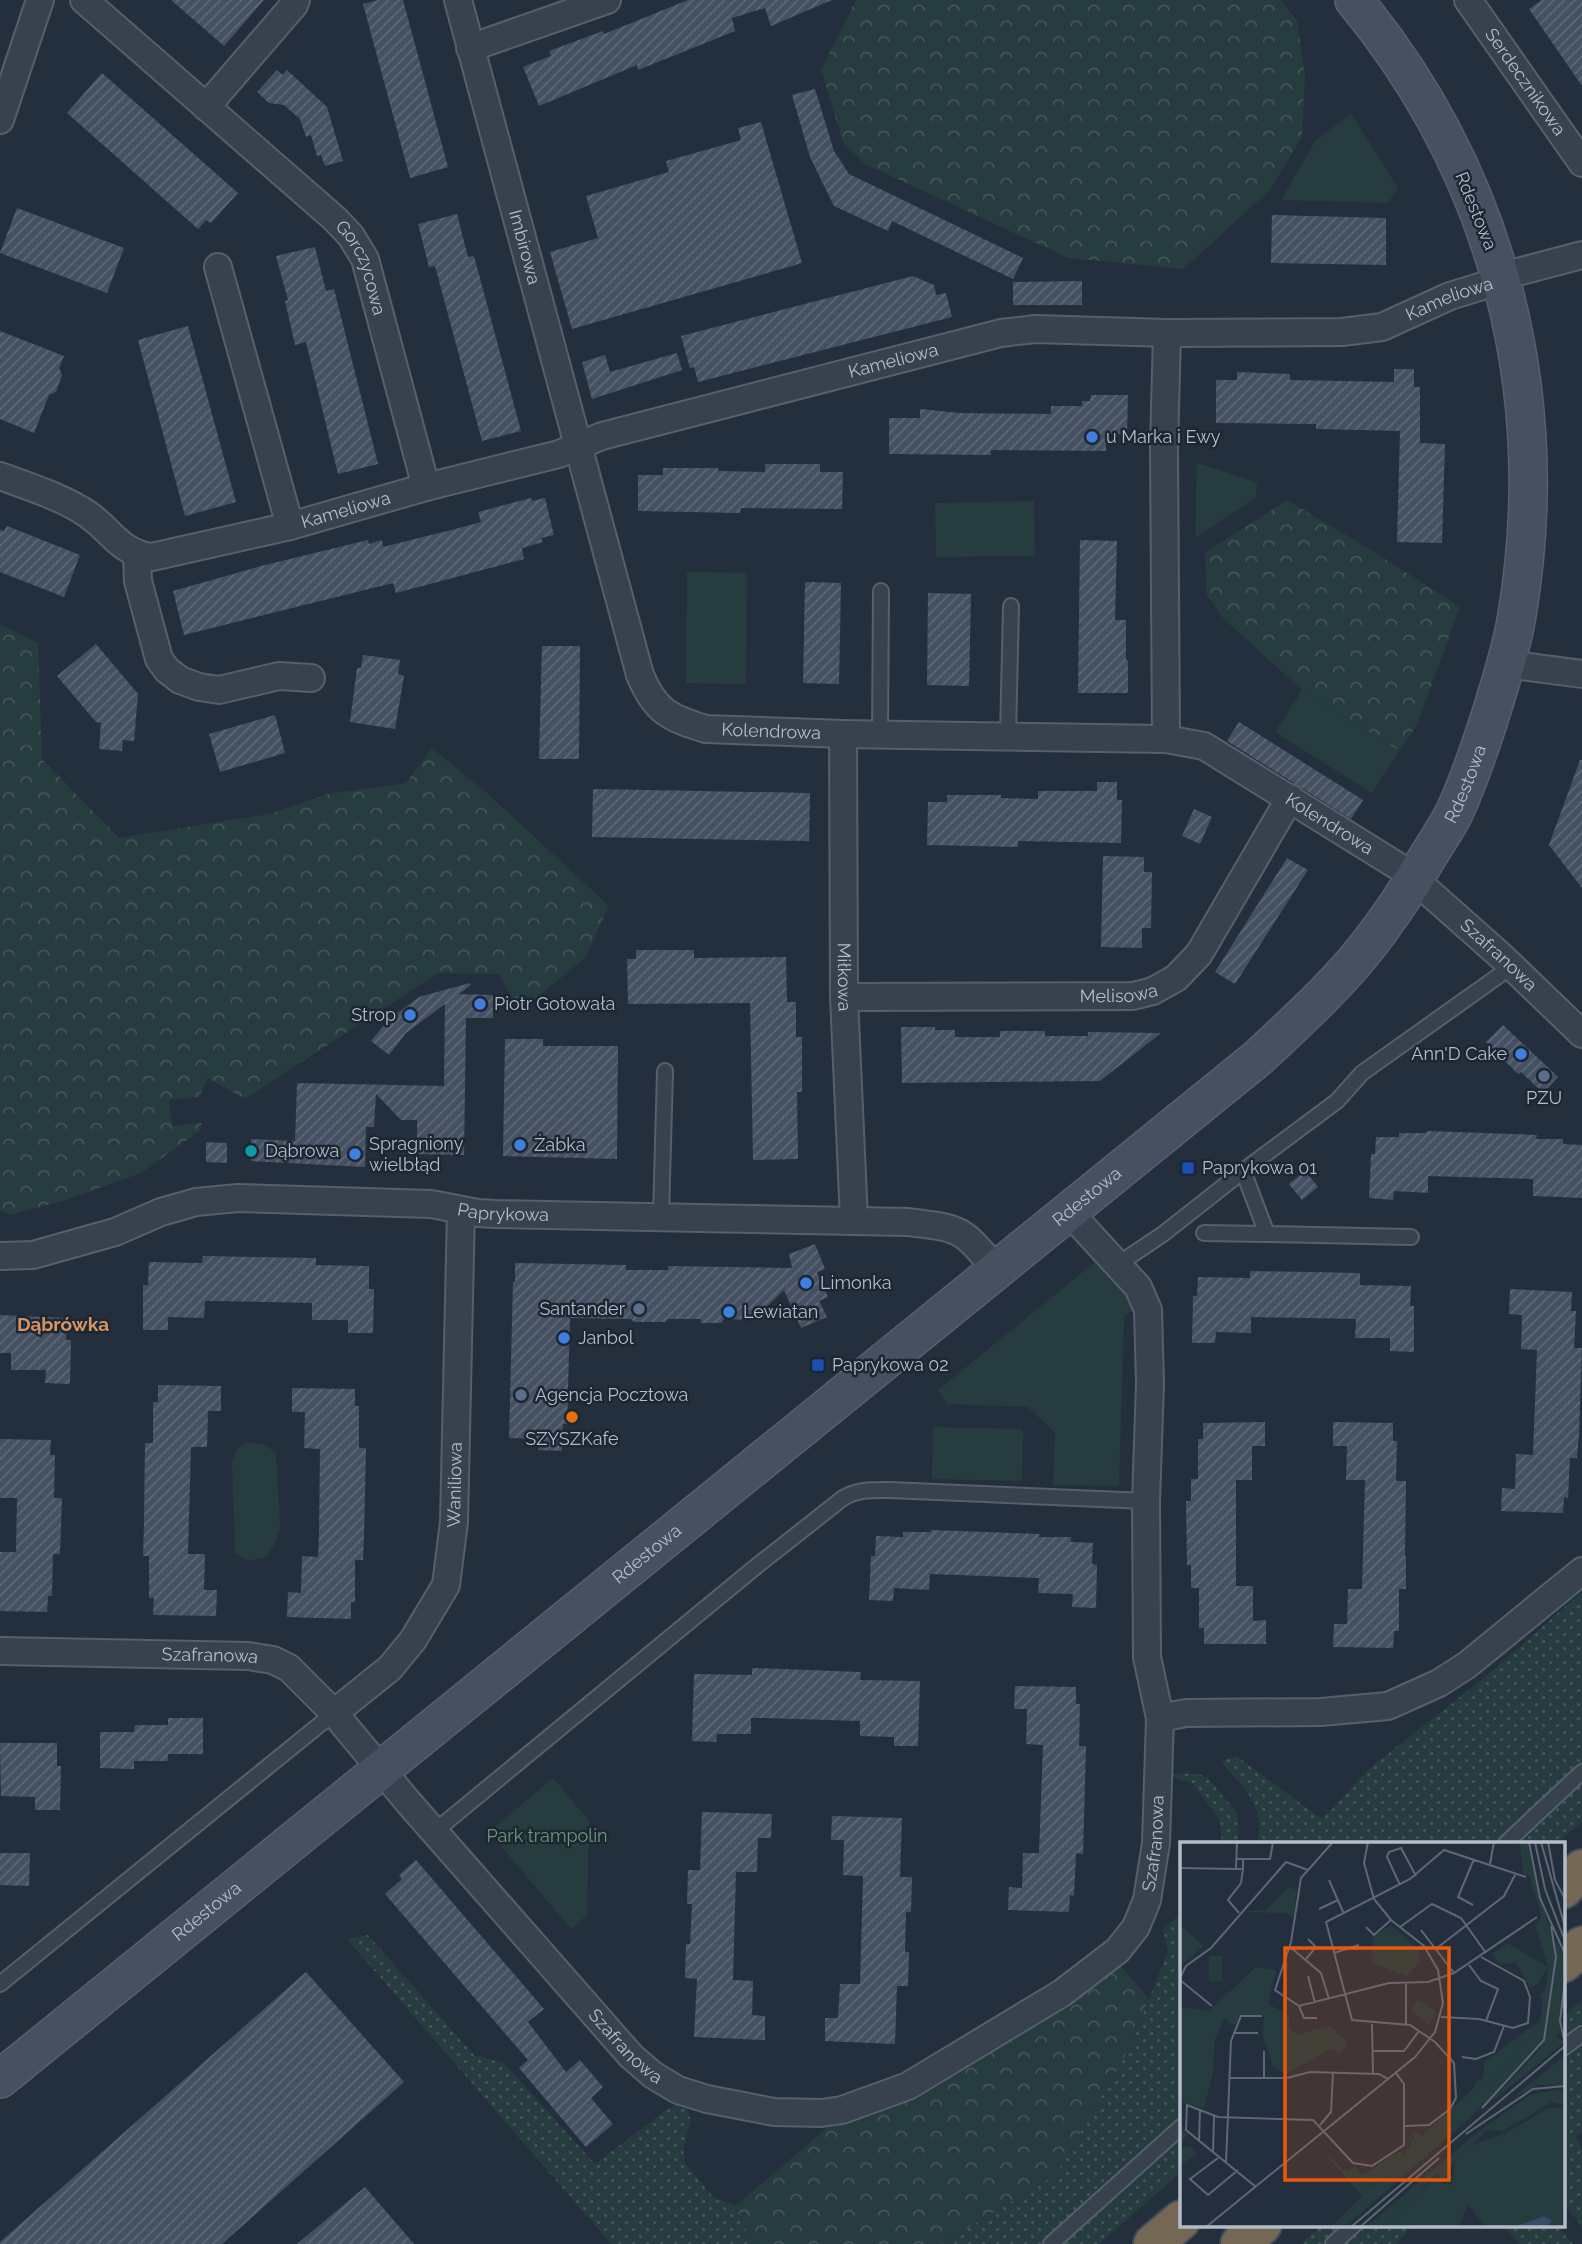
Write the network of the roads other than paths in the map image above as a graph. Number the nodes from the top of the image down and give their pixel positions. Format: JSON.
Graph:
{"nodes":[{"id":1,"x":40,"y":0,"type":"edge"},
{"id":2,"x":84,"y":0,"type":"edge"},
{"id":3,"x":296,"y":0,"type":"edge"},
{"id":4,"x":458,"y":0,"type":"edge"},
{"id":5,"x":607,"y":0,"type":"edge"},
{"id":6,"x":1353,"y":0,"type":"edge"},
{"id":7,"x":1468,"y":0,"type":"edge"},
{"id":8,"x":470,"y":48,"type":"junction"},
{"id":9,"x":205,"y":107,"type":"junction"},
{"id":10,"x":0,"y":120,"type":"edge"},
{"id":11,"x":1582,"y":163,"type":"edge"},
{"id":12,"x":1582,"y":255,"type":"edge"},
{"id":13,"x":218,"y":267,"type":"dead end"},
{"id":14,"x":1502,"y":278,"type":"junction"},
{"id":15,"x":1167,"y":333,"type":"junction"},
{"id":16,"x":579,"y":445,"type":"junction"},
{"id":17,"x":0,"y":476,"type":"edge"},
{"id":18,"x":426,"y":487,"type":"junction"},
{"id":19,"x":290,"y":526,"type":"junction"},
{"id":20,"x":131,"y":551,"type":"junction"},
{"id":21,"x":881,"y":591,"type":"dead end"},
{"id":22,"x":1012,"y":606,"type":"dead end"},
{"id":23,"x":1506,"y":664,"type":"junction"},
{"id":24,"x":1582,"y":674,"type":"edge"},
{"id":25,"x":311,"y":678,"type":"dead end"},
{"id":26,"x":844,"y":734,"type":"junction"},
{"id":27,"x":880,"y":734,"type":"junction"},
{"id":28,"x":1008,"y":736,"type":"junction"},
{"id":29,"x":1166,"y":739,"type":"junction"},
{"id":30,"x":1290,"y":798,"type":"junction"},
{"id":31,"x":1415,"y":879,"type":"junction"},
{"id":32,"x":1511,"y":967,"type":"junction"},
{"id":33,"x":844,"y":997,"type":"junction"},
{"id":34,"x":1582,"y":1034,"type":"edge"},
{"id":35,"x":664,"y":1071,"type":"dead end"},
{"id":36,"x":1243,"y":1171,"type":"junction"},
{"id":37,"x":461,"y":1210,"type":"junction"},
{"id":38,"x":1069,"y":1212,"type":"junction"},
{"id":39,"x":661,"y":1216,"type":"junction"},
{"id":40,"x":854,"y":1220,"type":"junction"},
{"id":41,"x":1204,"y":1233,"type":"dead end"},
{"id":42,"x":1267,"y":1234,"type":"junction"},
{"id":43,"x":1411,"y":1237,"type":"dead end"},
{"id":44,"x":0,"y":1256,"type":"edge"},
{"id":45,"x":1116,"y":1265,"type":"junction"},
{"id":46,"x":996,"y":1270,"type":"junction"},
{"id":47,"x":1146,"y":1500,"type":"junction"},
{"id":48,"x":1582,"y":1571,"type":"edge"},
{"id":49,"x":0,"y":1651,"type":"edge"},
{"id":50,"x":334,"y":1713,"type":"junction"},
{"id":51,"x":1160,"y":1718,"type":"junction"},
{"id":52,"x":381,"y":1771,"type":"junction"},
{"id":53,"x":1582,"y":1772,"type":"edge"},
{"id":54,"x":434,"y":1832,"type":"junction"},
{"id":55,"x":1507,"y":1842,"type":"edge"},
{"id":56,"x":1582,"y":1870,"type":"edge"},
{"id":57,"x":1582,"y":1879,"type":"edge"},
{"id":58,"x":1564,"y":1888,"type":"edge"},
{"id":59,"x":1564,"y":1894,"type":"edge"},
{"id":60,"x":1582,"y":1946,"type":"edge"},
{"id":61,"x":1564,"y":1962,"type":"edge"},
{"id":62,"x":0,"y":1984,"type":"edge"},
{"id":63,"x":1582,"y":2034,"type":"edge"},
{"id":64,"x":1564,"y":2047,"type":"edge"},
{"id":65,"x":0,"y":2079,"type":"edge"},
{"id":66,"x":1180,"y":2128,"type":"edge"},
{"id":67,"x":1180,"y":2221,"type":"edge"},
{"id":68,"x":1261,"y":2226,"type":"edge"},
{"id":69,"x":1352,"y":2226,"type":"edge"},
{"id":70,"x":1051,"y":2244,"type":"edge"},
{"id":71,"x":1153,"y":2244,"type":"edge"},
{"id":72,"x":1240,"y":2244,"type":"edge"},
{"id":73,"x":1333,"y":2244,"type":"edge"}],
"edges":[{"from":1,"to":10,"type":"street"},
{"from":2,"to":9,"type":"street","name":"Gorczycowa"},
{"from":3,"to":9,"type":"street"},
{"from":4,"to":8,"type":"street","name":"Imbirowa"},
{"from":5,"to":8,"type":"street"},
{"from":6,"to":14,"type":"street","name":"Rdestowa"},
{"from":7,"to":11,"type":"street","name":"Serdecznikowa"},
{"from":8,"to":16,"type":"street","name":"Imbirowa"},
{"from":9,"to":18,"type":"street","name":"Gorczycowa"},
{"from":12,"to":14,"type":"street","name":"Kameliowa"},
{"from":13,"to":19,"type":"street","name":"Kameliowa"},
{"from":14,"to":15,"type":"street","name":"Kameliowa"},
{"from":14,"to":23,"type":"street","name":"Rdestowa"},
{"from":15,"to":16,"type":"street","name":"Kameliowa"},
{"from":15,"to":29,"type":"street"},
{"from":16,"to":18,"type":"street","name":"Kameliowa"},
{"from":16,"to":26,"type":"street","name":"Kolendrowa"},
{"from":17,"to":20,"type":"street"},
{"from":18,"to":19,"type":"street","name":"Kameliowa"},
{"from":19,"to":20,"type":"street","name":"Kameliowa"},
{"from":20,"to":25,"type":"street"},
{"from":21,"to":27,"type":"lane"},
{"from":22,"to":28,"type":"lane"},
{"from":23,"to":24,"type":"street"},
{"from":23,"to":31,"type":"street","name":"Rdestowa"},
{"from":26,"to":27,"type":"street","name":"Kolendrowa"},
{"from":26,"to":33,"type":"street","name":"Miłkowa"},
{"from":27,"to":28,"type":"street","name":"Kolendrowa"},
{"from":28,"to":29,"type":"street","name":"Kolendrowa"},
{"from":29,"to":30,"type":"street","name":"Kolendrowa"},
{"from":30,"to":31,"type":"street","name":"Kolendrowa"},
{"from":30,"to":33,"type":"street","name":"Melisowa"},
{"from":31,"to":32,"type":"street","name":"Szafranowa"},
{"from":31,"to":38,"type":"street","name":"Rdestowa"},
{"from":32,"to":34,"type":"street","name":"Szafranowa"},
{"from":32,"to":36,"type":"lane"},
{"from":33,"to":40,"type":"street","name":"Miłkowa"},
{"from":35,"to":39,"type":"lane"},
{"from":36,"to":42,"type":"lane"},
{"from":36,"to":45,"type":"lane"},
{"from":37,"to":39,"type":"street","name":"Paprykowa"},
{"from":37,"to":44,"type":"street","name":"Paprykowa"},
{"from":37,"to":50,"type":"street","name":"Waniliowa"},
{"from":38,"to":45,"type":"street","name":"Szafranowa"},
{"from":38,"to":46,"type":"street","name":"Rdestowa"},
{"from":39,"to":40,"type":"street","name":"Paprykowa"},
{"from":40,"to":46,"type":"street","name":"Paprykowa"},
{"from":41,"to":42,"type":"lane"},
{"from":42,"to":43,"type":"lane"},
{"from":45,"to":47,"type":"street","name":"Szafranowa"},
{"from":46,"to":52,"type":"street","name":"Rdestowa"},
{"from":47,"to":51,"type":"street","name":"Szafranowa"},
{"from":47,"to":54,"type":"lane"},
{"from":48,"to":51,"type":"street"},
{"from":49,"to":50,"type":"street","name":"Szafranowa"},
{"from":50,"to":52,"type":"street","name":"Szafranowa"},
{"from":50,"to":62,"type":"lane"},
{"from":51,"to":54,"type":"street","name":"Szafranowa"},
{"from":52,"to":54,"type":"street","name":"Szafranowa"},
{"from":52,"to":65,"type":"street","name":"Rdestowa"},
{"from":53,"to":55,"type":"lane"},
{"from":56,"to":58,"type":"highway"},
{"from":57,"to":59,"type":"highway"},
{"from":60,"to":61,"type":"highway"},
{"from":63,"to":64,"type":"lane"},
{"from":66,"to":70,"type":"lane"},
{"from":67,"to":71,"type":"highway"},
{"from":68,"to":72,"type":"highway"},
{"from":69,"to":73,"type":"lane"}]}
